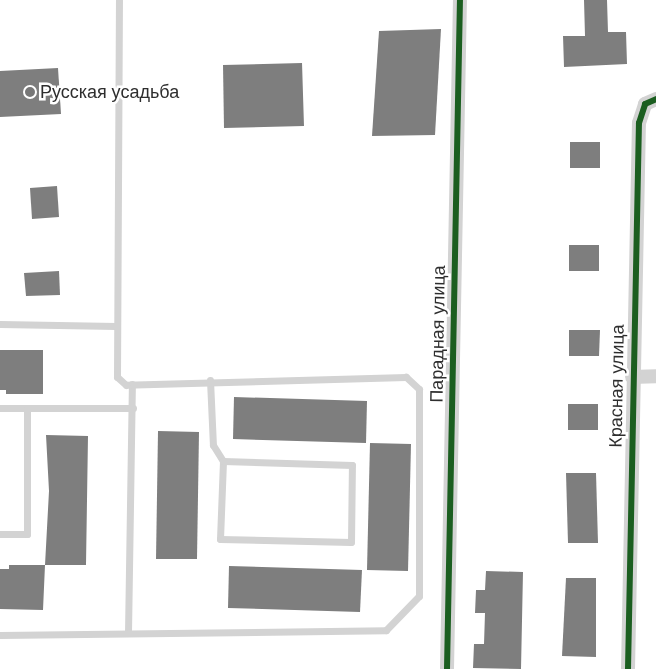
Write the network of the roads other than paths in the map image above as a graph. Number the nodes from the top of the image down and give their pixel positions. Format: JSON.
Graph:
{"nodes":[{"id":1,"x":118,"y":0,"type":"edge"},
{"id":2,"x":460,"y":0,"type":"edge"},
{"id":3,"x":651,"y":101,"type":"edge"},
{"id":4,"x":0,"y":324,"type":"edge"},
{"id":5,"x":116,"y":326,"type":"junction"},
{"id":6,"x":656,"y":376,"type":"edge"},
{"id":7,"x":632,"y":377,"type":"junction"},
{"id":8,"x":210,"y":380,"type":"junction"},
{"id":9,"x":132,"y":384,"type":"junction"},
{"id":10,"x":0,"y":408,"type":"edge"},
{"id":11,"x":27,"y":408,"type":"junction"},
{"id":12,"x":132,"y":408,"type":"junction"},
{"id":13,"x":223,"y":461,"type":"junction"},
{"id":14,"x":0,"y":534,"type":"edge"},
{"id":15,"x":128,"y":633,"type":"junction"},
{"id":16,"x":0,"y":634,"type":"edge"},
{"id":17,"x":447,"y":669,"type":"edge"},
{"id":18,"x":628,"y":669,"type":"edge"}],
"edges":[{"from":1,"to":5,"type":"lane"},
{"from":2,"to":17,"type":"street","name":"Парадная улица"},
{"from":3,"to":7,"type":"street","name":"Красная улица"},
{"from":4,"to":5,"type":"lane"},
{"from":5,"to":9,"type":"lane"},
{"from":6,"to":7,"type":"street"},
{"from":7,"to":18,"type":"street","name":"Красная улица"},
{"from":8,"to":9,"type":"lane"},
{"from":8,"to":13,"type":"lane"},
{"from":8,"to":15,"type":"lane"},
{"from":9,"to":12,"type":"lane"},
{"from":10,"to":11,"type":"lane"},
{"from":11,"to":12,"type":"lane"},
{"from":11,"to":14,"type":"lane"},
{"from":12,"to":15,"type":"lane"},
{"from":13,"to":13,"type":"lane"},
{"from":15,"to":16,"type":"lane"}]}
